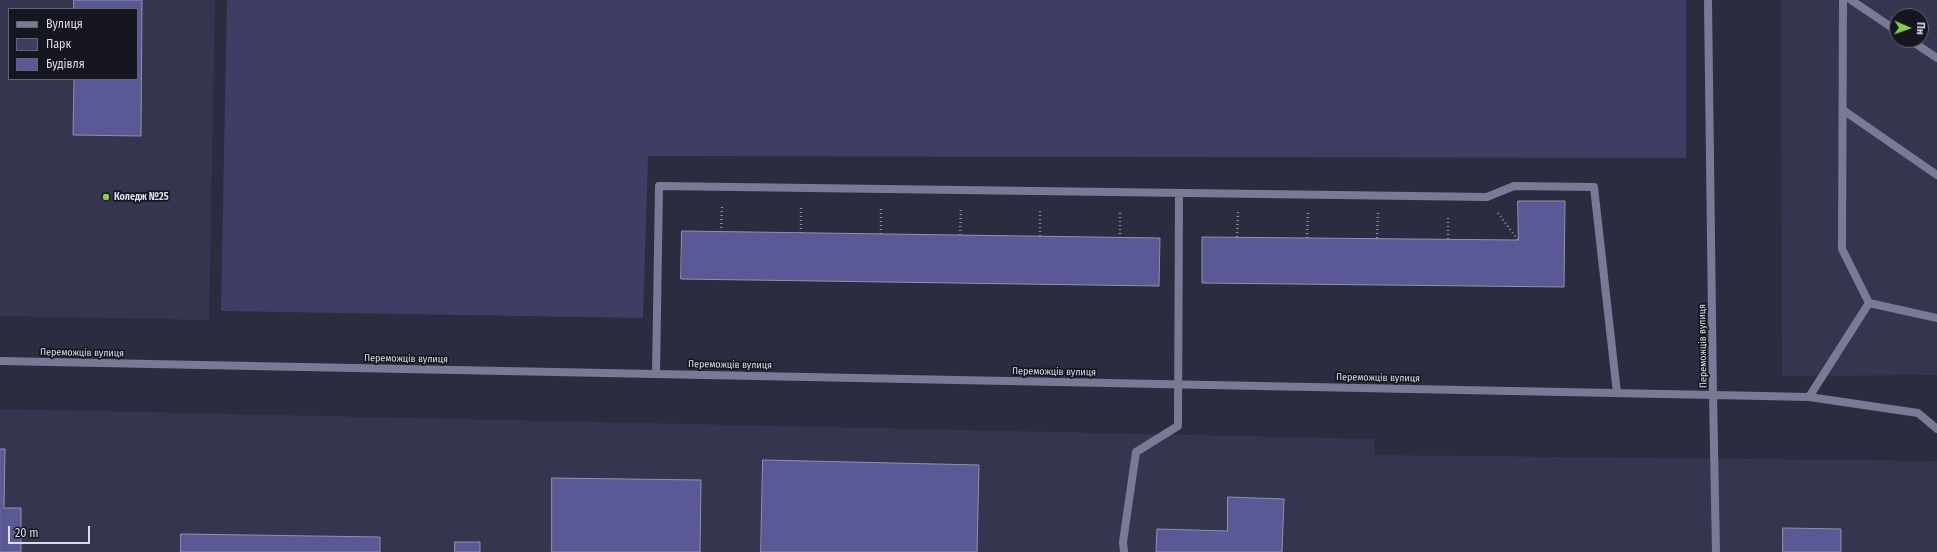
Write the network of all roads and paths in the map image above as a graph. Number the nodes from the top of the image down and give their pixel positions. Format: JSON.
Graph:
{"nodes":[{"id":1,"x":1708,"y":0,"type":"edge"},
{"id":2,"x":1843,"y":0,"type":"edge"},
{"id":3,"x":1852,"y":0,"type":"edge"},
{"id":4,"x":1889,"y":25,"type":"edge"},
{"id":5,"x":1922,"y":48,"type":"edge"},
{"id":6,"x":1937,"y":58,"type":"edge"},
{"id":7,"x":1843,"y":110,"type":"junction"},
{"id":8,"x":1937,"y":175,"type":"edge"},
{"id":9,"x":722,"y":187,"type":"junction"},
{"id":10,"x":802,"y":188,"type":"junction"},
{"id":11,"x":882,"y":189,"type":"junction"},
{"id":12,"x":961,"y":190,"type":"junction"},
{"id":13,"x":1041,"y":191,"type":"junction"},
{"id":14,"x":1121,"y":193,"type":"junction"},
{"id":15,"x":1179,"y":193,"type":"junction"},
{"id":16,"x":1238,"y":194,"type":"junction"},
{"id":17,"x":1308,"y":195,"type":"junction"},
{"id":18,"x":1378,"y":196,"type":"junction"},
{"id":19,"x":1448,"y":197,"type":"junction"},
{"id":20,"x":1487,"y":197,"type":"junction"},
{"id":21,"x":721,"y":232,"type":"dead end"},
{"id":22,"x":801,"y":233,"type":"dead end"},
{"id":23,"x":881,"y":234,"type":"dead end"},
{"id":24,"x":960,"y":235,"type":"dead end"},
{"id":25,"x":1040,"y":236,"type":"dead end"},
{"id":26,"x":1237,"y":237,"type":"dead end"},
{"id":27,"x":1120,"y":238,"type":"dead end"},
{"id":28,"x":1307,"y":238,"type":"dead end"},
{"id":29,"x":1377,"y":238,"type":"dead end"},
{"id":30,"x":1448,"y":239,"type":"dead end"},
{"id":31,"x":1518,"y":240,"type":"dead end"},
{"id":32,"x":1869,"y":303,"type":"junction"},
{"id":33,"x":1937,"y":318,"type":"edge"},
{"id":34,"x":0,"y":361,"type":"edge"},
{"id":35,"x":656,"y":374,"type":"junction"},
{"id":36,"x":1178,"y":384,"type":"junction"},
{"id":37,"x":1617,"y":393,"type":"junction"},
{"id":38,"x":1713,"y":395,"type":"junction"},
{"id":39,"x":1809,"y":397,"type":"junction"},
{"id":40,"x":1937,"y":429,"type":"edge"},
{"id":41,"x":1124,"y":552,"type":"edge"},
{"id":42,"x":1716,"y":552,"type":"edge"}],
"edges":[{"from":1,"to":38,"type":"street","name":"Переможців вулиця"},
{"from":2,"to":7,"type":"street"},
{"from":3,"to":4,"type":"street"},
{"from":5,"to":6,"type":"street"},
{"from":7,"to":8,"type":"street"},
{"from":7,"to":32,"type":"street"},
{"from":9,"to":10,"type":"street"},
{"from":9,"to":21,"type":"path"},
{"from":9,"to":35,"type":"street"},
{"from":10,"to":11,"type":"street"},
{"from":10,"to":22,"type":"path"},
{"from":11,"to":12,"type":"street"},
{"from":11,"to":23,"type":"path"},
{"from":12,"to":13,"type":"street"},
{"from":12,"to":24,"type":"path"},
{"from":13,"to":14,"type":"street"},
{"from":13,"to":25,"type":"path"},
{"from":14,"to":15,"type":"street"},
{"from":14,"to":27,"type":"path"},
{"from":15,"to":16,"type":"street"},
{"from":15,"to":36,"type":"street"},
{"from":16,"to":17,"type":"street"},
{"from":16,"to":26,"type":"path"},
{"from":17,"to":18,"type":"street"},
{"from":17,"to":28,"type":"path"},
{"from":18,"to":19,"type":"street"},
{"from":18,"to":29,"type":"path"},
{"from":19,"to":20,"type":"street"},
{"from":19,"to":30,"type":"path"},
{"from":20,"to":31,"type":"path"},
{"from":20,"to":37,"type":"street"},
{"from":32,"to":33,"type":"street"},
{"from":32,"to":39,"type":"street"},
{"from":34,"to":35,"type":"street","name":"Переможців вулиця"},
{"from":35,"to":36,"type":"street","name":"Переможців вулиця"},
{"from":36,"to":37,"type":"street","name":"Переможців вулиця"},
{"from":36,"to":41,"type":"street"},
{"from":37,"to":38,"type":"street","name":"Переможців вулиця"},
{"from":38,"to":39,"type":"street"},
{"from":38,"to":42,"type":"street"},
{"from":39,"to":40,"type":"street"}]}
